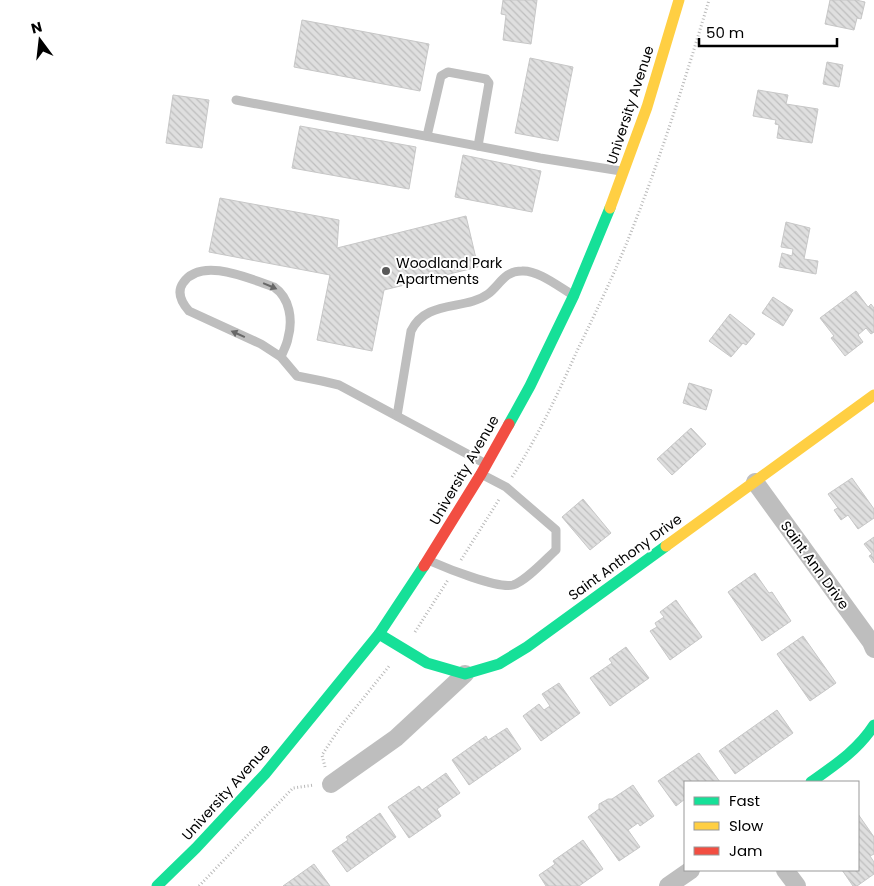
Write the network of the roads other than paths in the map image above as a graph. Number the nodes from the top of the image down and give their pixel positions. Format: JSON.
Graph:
{"nodes":[{"id":1,"x":679,"y":0,"type":"edge"},
{"id":2,"x":236,"y":100,"type":"dead end"},
{"id":3,"x":427,"y":136,"type":"junction"},
{"id":4,"x":478,"y":146,"type":"junction"},
{"id":5,"x":624,"y":172,"type":"junction"},
{"id":6,"x":574,"y":295,"type":"junction"},
{"id":7,"x":281,"y":357,"type":"junction"},
{"id":8,"x":874,"y":395,"type":"edge"},
{"id":9,"x":397,"y":416,"type":"junction"},
{"id":10,"x":484,"y":469,"type":"junction"},
{"id":11,"x":755,"y":482,"type":"junction"},
{"id":12,"x":428,"y":560,"type":"junction"},
{"id":13,"x":379,"y":634,"type":"junction"},
{"id":14,"x":874,"y":649,"type":"edge"},
{"id":15,"x":465,"y":674,"type":"junction"},
{"id":16,"x":874,"y":725,"type":"edge"},
{"id":17,"x":812,"y":781,"type":"edge"},
{"id":18,"x":330,"y":784,"type":"dead end"},
{"id":19,"x":690,"y":871,"type":"edge"},
{"id":20,"x":786,"y":871,"type":"edge"},
{"id":21,"x":157,"y":886,"type":"edge"},
{"id":22,"x":668,"y":886,"type":"edge"},
{"id":23,"x":797,"y":886,"type":"edge"}],
"edges":[{"from":1,"to":5,"type":"main road","name":"University Avenue"},
{"from":2,"to":3,"type":"lane"},
{"from":3,"to":4,"type":"lane"},
{"from":3,"to":4,"type":"lane"},
{"from":4,"to":5,"type":"lane"},
{"from":5,"to":6,"type":"main road","name":"University Avenue"},
{"from":6,"to":9,"type":"lane"},
{"from":6,"to":10,"type":"main road","name":"University Avenue"},
{"from":7,"to":7,"type":"lane","one_way":true},
{"from":7,"to":9,"type":"lane"},
{"from":8,"to":11,"type":"main road","name":"Saint Anthony Drive"},
{"from":9,"to":10,"type":"lane"},
{"from":10,"to":12,"type":"main road","name":"University Avenue"},
{"from":10,"to":12,"type":"lane"},
{"from":11,"to":14,"type":"street","name":"Saint Ann Drive"},
{"from":11,"to":15,"type":"main road","name":"Saint Anthony Drive"},
{"from":12,"to":13,"type":"main road","name":"University Avenue"},
{"from":13,"to":15,"type":"main road"},
{"from":13,"to":21,"type":"main road","name":"University Avenue"},
{"from":15,"to":18,"type":"street"},
{"from":16,"to":17,"type":"main road"},
{"from":19,"to":22,"type":"street"},
{"from":20,"to":23,"type":"street"}]}
